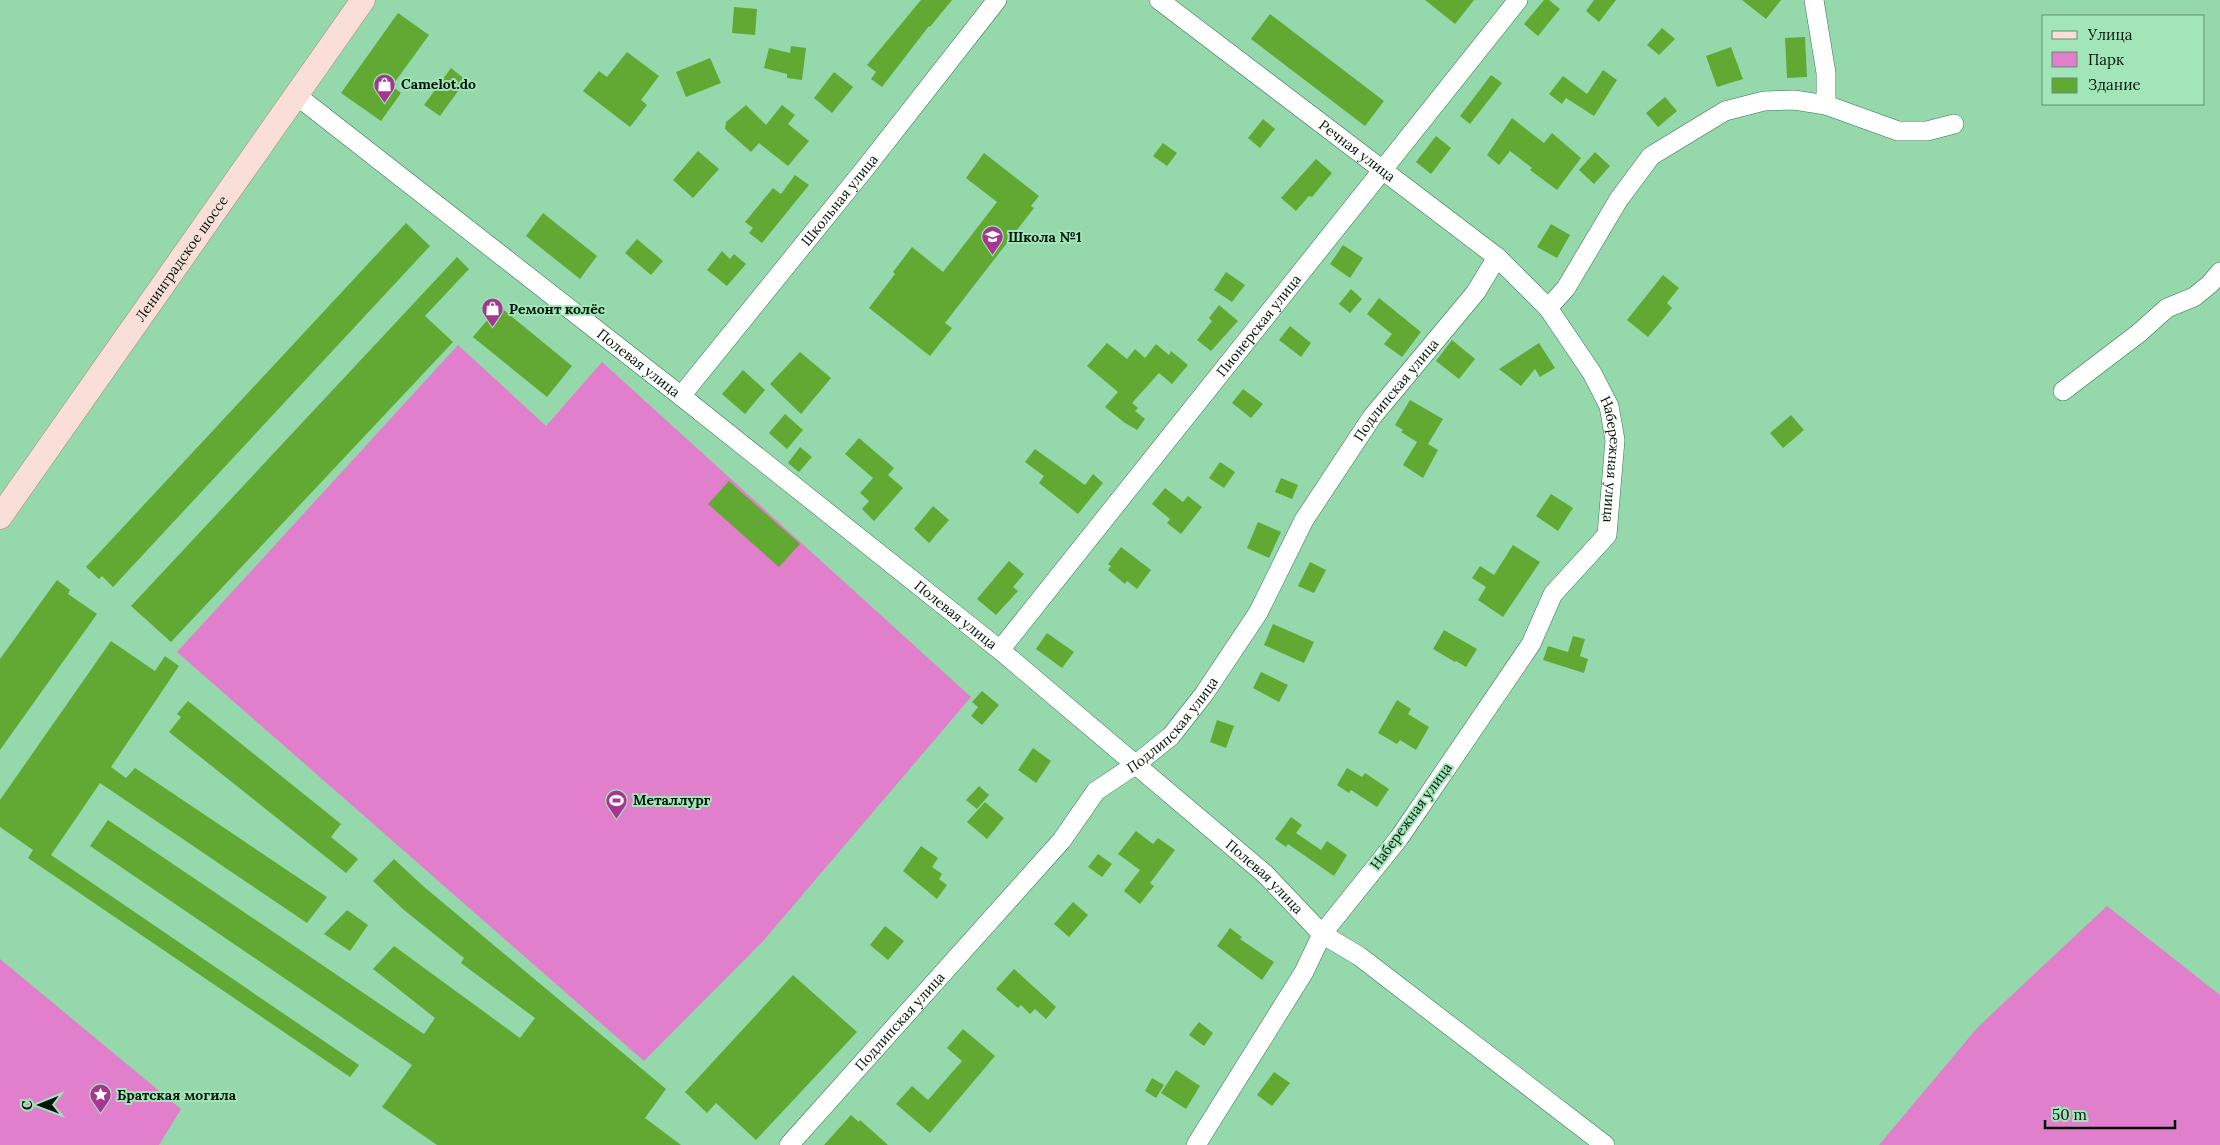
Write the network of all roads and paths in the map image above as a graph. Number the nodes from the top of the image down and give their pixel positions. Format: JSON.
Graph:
{"nodes":[{"id":1,"x":363,"y":0,"type":"edge"},
{"id":2,"x":996,"y":0,"type":"edge"},
{"id":3,"x":1159,"y":0,"type":"edge"},
{"id":4,"x":1518,"y":0,"type":"edge"},
{"id":5,"x":1814,"y":0,"type":"edge"},
{"id":6,"x":296,"y":95,"type":"junction"},
{"id":7,"x":1826,"y":105,"type":"junction"},
{"id":8,"x":1954,"y":124,"type":"dead end"},
{"id":9,"x":1381,"y":170,"type":"junction"},
{"id":10,"x":1497,"y":257,"type":"junction"},
{"id":11,"x":2220,"y":272,"type":"edge"},
{"id":12,"x":1548,"y":308,"type":"junction"},
{"id":13,"x":2063,"y":391,"type":"dead end"},
{"id":14,"x":681,"y":396,"type":"junction"},
{"id":15,"x":0,"y":517,"type":"edge"},
{"id":16,"x":1000,"y":650,"type":"junction"},
{"id":17,"x":1135,"y":765,"type":"junction"},
{"id":18,"x":1322,"y":934,"type":"junction"},
{"id":19,"x":788,"y":1145,"type":"edge"},
{"id":20,"x":1196,"y":1145,"type":"edge"},
{"id":21,"x":1605,"y":1145,"type":"edge"}],
"edges":[{"from":1,"to":6,"type":"main road","name":"Ленинградское шоссе"},
{"from":2,"to":14,"type":"street","name":"Школьная улица"},
{"from":3,"to":9,"type":"street","name":"Речная улица"},
{"from":4,"to":9,"type":"street","name":"Пионерская улица"},
{"from":5,"to":7,"type":"street"},
{"from":6,"to":14,"type":"street","name":"Полевая улица"},
{"from":6,"to":15,"type":"main road","name":"Ленинградское шоссе"},
{"from":7,"to":8,"type":"street"},
{"from":7,"to":12,"type":"street"},
{"from":9,"to":10,"type":"street","name":"Речная улица"},
{"from":9,"to":16,"type":"street","name":"Пионерская улица"},
{"from":10,"to":12,"type":"street","name":"Речная улица"},
{"from":10,"to":17,"type":"street","name":"Подлипская улица"},
{"from":11,"to":13,"type":"street"},
{"from":12,"to":18,"type":"street","name":"Набережная улица"},
{"from":14,"to":16,"type":"street","name":"Полевая улица"},
{"from":16,"to":17,"type":"street","name":"Полевая улица"},
{"from":17,"to":18,"type":"street","name":"Полевая улица"},
{"from":17,"to":19,"type":"street","name":"Подлипская улица"},
{"from":18,"to":20,"type":"street","name":"Набережная улица"},
{"from":18,"to":21,"type":"street","name":"Полевая улица"}]}
